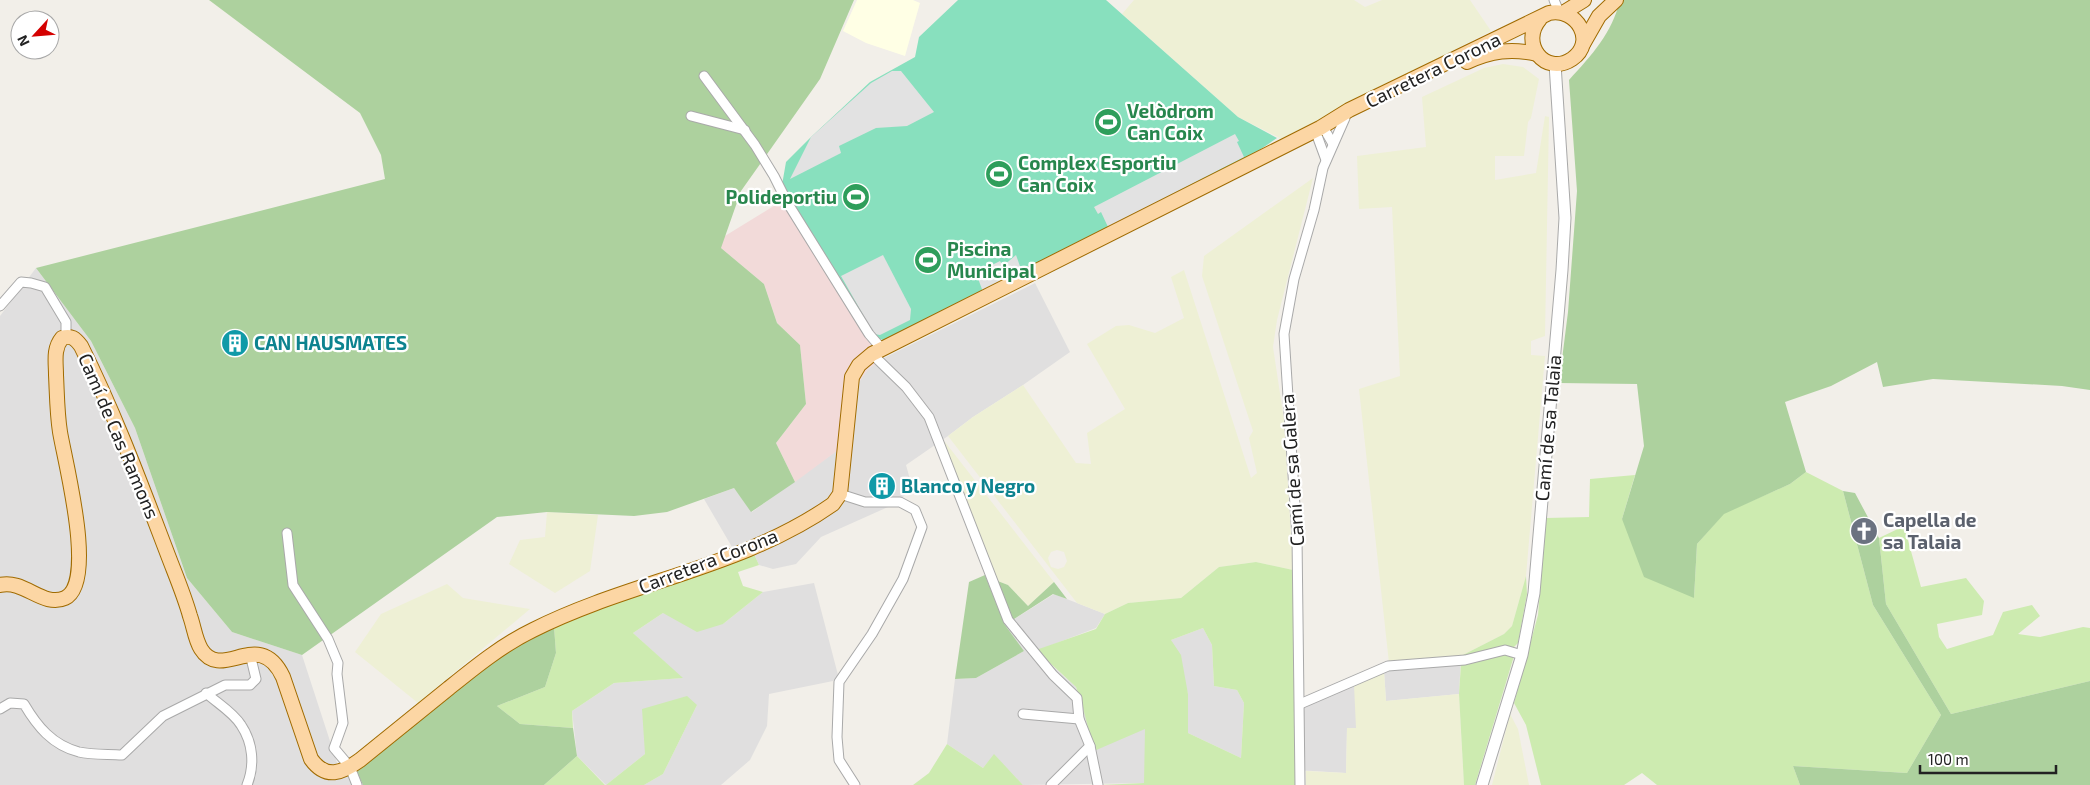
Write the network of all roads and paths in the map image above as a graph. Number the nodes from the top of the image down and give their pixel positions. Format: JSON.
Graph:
{"nodes":[{"id":1,"x":1584,"y":0,"type":"edge"},
{"id":2,"x":1616,"y":0,"type":"edge"},
{"id":3,"x":1559,"y":8,"type":"edge"},
{"id":4,"x":1540,"y":19,"type":"junction"},
{"id":5,"x":1582,"y":44,"type":"junction"},
{"id":6,"x":1537,"y":54,"type":"junction"},
{"id":7,"x":1555,"y":64,"type":"junction"},
{"id":8,"x":704,"y":76,"type":"dead end"},
{"id":9,"x":691,"y":116,"type":"dead end"},
{"id":10,"x":1345,"y":118,"type":"junction"},
{"id":11,"x":1320,"y":127,"type":"junction"},
{"id":12,"x":745,"y":130,"type":"junction"},
{"id":13,"x":1333,"y":144,"type":"junction"},
{"id":14,"x":1326,"y":160,"type":"junction"},
{"id":15,"x":0,"y":306,"type":"edge"},
{"id":16,"x":66,"y":336,"type":"junction"},
{"id":17,"x":877,"y":352,"type":"junction"},
{"id":18,"x":840,"y":494,"type":"junction"},
{"id":19,"x":287,"y":533,"type":"dead end"},
{"id":20,"x":0,"y":585,"type":"edge"},
{"id":21,"x":250,"y":654,"type":"junction"},
{"id":22,"x":1522,"y":655,"type":"junction"},
{"id":23,"x":206,"y":693,"type":"junction"},
{"id":24,"x":1300,"y":704,"type":"junction"},
{"id":25,"x":0,"y":709,"type":"edge"},
{"id":26,"x":1023,"y":714,"type":"dead end"},
{"id":27,"x":1079,"y":719,"type":"junction"},
{"id":28,"x":1090,"y":746,"type":"junction"},
{"id":29,"x":350,"y":767,"type":"junction"},
{"id":30,"x":247,"y":785,"type":"edge"},
{"id":31,"x":357,"y":785,"type":"edge"},
{"id":32,"x":855,"y":785,"type":"edge"},
{"id":33,"x":1051,"y":785,"type":"edge"},
{"id":34,"x":1098,"y":785,"type":"edge"},
{"id":35,"x":1300,"y":785,"type":"edge"},
{"id":36,"x":1482,"y":785,"type":"edge"}],
"edges":[{"from":1,"to":3,"type":"main road"},
{"from":2,"to":5,"type":"main road"},
{"from":3,"to":4,"type":"main road"},
{"from":3,"to":5,"type":"main road"},
{"from":4,"to":6,"type":"main road"},
{"from":4,"to":11,"type":"main road","name":"Carretera Corona"},
{"from":5,"to":7,"type":"main road"},
{"from":6,"to":7,"type":"main road"},
{"from":6,"to":10,"type":"main road","name":"Carretera Corona"},
{"from":7,"to":22,"type":"street","name":"Camí de sa Talaia"},
{"from":8,"to":12,"type":"street"},
{"from":9,"to":12,"type":"street"},
{"from":10,"to":11,"type":"main road","name":"Carretera Corona"},
{"from":10,"to":13,"type":"street","name":"Camí de sa Galera"},
{"from":11,"to":13,"type":"street"},
{"from":11,"to":14,"type":"street"},
{"from":11,"to":17,"type":"main road","name":"Carretera Corona"},
{"from":12,"to":17,"type":"street"},
{"from":13,"to":14,"type":"street","name":"Camí de sa Galera"},
{"from":14,"to":24,"type":"street","name":"Camí de sa Galera"},
{"from":15,"to":16,"type":"street"},
{"from":16,"to":20,"type":"main road","name":"Camí de Cas Ramons"},
{"from":16,"to":21,"type":"main road","name":"Camí de Cas Ramons"},
{"from":17,"to":18,"type":"main road","name":"Carretera Corona"},
{"from":17,"to":27,"type":"street"},
{"from":18,"to":29,"type":"main road","name":"Carretera Corona"},
{"from":18,"to":32,"type":"street"},
{"from":19,"to":29,"type":"street"},
{"from":21,"to":23,"type":"street"},
{"from":21,"to":29,"type":"main road","name":"Camí de Cas Ramons"},
{"from":22,"to":24,"type":"street"},
{"from":22,"to":36,"type":"street","name":"Camí de sa Talaia"},
{"from":23,"to":25,"type":"street"},
{"from":23,"to":30,"type":"street"},
{"from":24,"to":35,"type":"street","name":"Camí de sa Galera"},
{"from":26,"to":27,"type":"street"},
{"from":27,"to":28,"type":"street"},
{"from":28,"to":33,"type":"street"},
{"from":28,"to":34,"type":"street"},
{"from":29,"to":31,"type":"street"}]}
